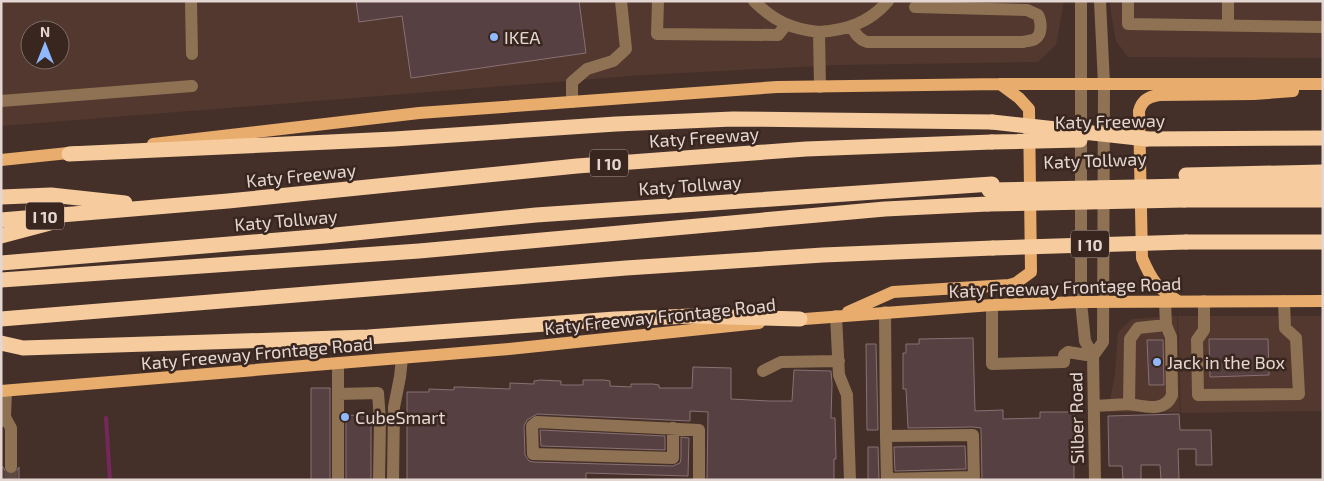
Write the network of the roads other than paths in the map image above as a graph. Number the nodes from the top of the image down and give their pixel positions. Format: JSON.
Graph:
{"nodes":[{"id":1,"x":191,"y":1,"type":"edge"},
{"id":2,"x":621,"y":1,"type":"edge"},
{"id":3,"x":658,"y":1,"type":"edge"},
{"id":4,"x":754,"y":1,"type":"edge"},
{"id":5,"x":888,"y":1,"type":"edge"},
{"id":6,"x":1081,"y":1,"type":"edge"},
{"id":7,"x":1100,"y":1,"type":"edge"},
{"id":8,"x":1128,"y":1,"type":"edge"},
{"id":9,"x":1228,"y":1,"type":"edge"},
{"id":10,"x":915,"y":7,"type":"dead end"},
{"id":11,"x":786,"y":25,"type":"junction"},
{"id":12,"x":1228,"y":26,"type":"junction"},
{"id":13,"x":852,"y":27,"type":"junction"},
{"id":14,"x":1323,"y":27,"type":"edge"},
{"id":15,"x":819,"y":32,"type":"junction"},
{"id":16,"x":192,"y":54,"type":"dead end"},
{"id":17,"x":1000,"y":84,"type":"junction"},
{"id":18,"x":1081,"y":84,"type":"junction"},
{"id":19,"x":1104,"y":84,"type":"junction"},
{"id":20,"x":1323,"y":84,"type":"edge"},
{"id":21,"x":192,"y":86,"type":"dead end"},
{"id":22,"x":820,"y":87,"type":"junction"},
{"id":23,"x":1323,"y":88,"type":"edge"},
{"id":24,"x":1,"y":101,"type":"edge"},
{"id":25,"x":572,"y":102,"type":"junction"},
{"id":26,"x":1147,"y":138,"type":"junction"},
{"id":27,"x":1323,"y":138,"type":"edge"},
{"id":28,"x":68,"y":154,"type":"junction"},
{"id":29,"x":1,"y":160,"type":"edge"},
{"id":30,"x":1323,"y":172,"type":"edge"},
{"id":31,"x":1323,"y":186,"type":"edge"},
{"id":32,"x":1185,"y":187,"type":"junction"},
{"id":33,"x":990,"y":193,"type":"junction"},
{"id":34,"x":1,"y":197,"type":"edge"},
{"id":35,"x":1323,"y":200,"type":"edge"},
{"id":36,"x":161,"y":207,"type":"junction"},
{"id":37,"x":88,"y":213,"type":"junction"},
{"id":38,"x":1,"y":220,"type":"edge"},
{"id":39,"x":1,"y":236,"type":"edge"},
{"id":40,"x":1323,"y":242,"type":"edge"},
{"id":41,"x":1,"y":262,"type":"edge"},
{"id":42,"x":1,"y":280,"type":"edge"},
{"id":43,"x":1165,"y":301,"type":"junction"},
{"id":44,"x":1179,"y":301,"type":"junction"},
{"id":45,"x":1204,"y":301,"type":"junction"},
{"id":46,"x":1284,"y":301,"type":"junction"},
{"id":47,"x":1323,"y":301,"type":"edge"},
{"id":48,"x":1081,"y":302,"type":"junction"},
{"id":49,"x":1104,"y":302,"type":"junction"},
{"id":50,"x":992,"y":304,"type":"junction"},
{"id":51,"x":885,"y":312,"type":"junction"},
{"id":52,"x":836,"y":316,"type":"junction"},
{"id":53,"x":1,"y":319,"type":"edge"},
{"id":54,"x":800,"y":319,"type":"junction"},
{"id":55,"x":1166,"y":326,"type":"junction"},
{"id":56,"x":1,"y":343,"type":"edge"},
{"id":57,"x":1092,"y":356,"type":"junction"},
{"id":58,"x":402,"y":358,"type":"junction"},
{"id":59,"x":839,"y":361,"type":"junction"},
{"id":60,"x":338,"y":363,"type":"junction"},
{"id":61,"x":763,"y":371,"type":"dead end"},
{"id":62,"x":4,"y":391,"type":"edge"},
{"id":63,"x":338,"y":394,"type":"junction"},
{"id":64,"x":1129,"y":404,"type":"junction"},
{"id":65,"x":1094,"y":406,"type":"junction"},
{"id":66,"x":3,"y":419,"type":"edge"},
{"id":67,"x":673,"y":428,"type":"junction"},
{"id":68,"x":886,"y":436,"type":"junction"},
{"id":69,"x":11,"y":467,"type":"tunnel mouth"},
{"id":70,"x":974,"y":479,"type":"edge"},
{"id":71,"x":338,"y":480,"type":"edge"},
{"id":72,"x":379,"y":480,"type":"edge"},
{"id":73,"x":393,"y":480,"type":"edge"},
{"id":74,"x":699,"y":480,"type":"edge"},
{"id":75,"x":850,"y":480,"type":"edge"},
{"id":76,"x":1095,"y":480,"type":"edge"}],
"edges":[{"from":1,"to":16,"type":"street"},
{"from":2,"to":25,"type":"street"},
{"from":3,"to":11,"type":"street"},
{"from":4,"to":11,"type":"street"},
{"from":5,"to":13,"type":"street"},
{"from":6,"to":18,"type":"street","name":"Silber Road"},
{"from":7,"to":19,"type":"street","name":"Silber Road"},
{"from":8,"to":12,"type":"street"},
{"from":9,"to":12,"type":"street"},
{"from":10,"to":13,"type":"street"},
{"from":11,"to":15,"type":"street"},
{"from":12,"to":14,"type":"street"},
{"from":13,"to":15,"type":"street"},
{"from":15,"to":22,"type":"street"},
{"from":17,"to":18,"type":"main road"},
{"from":17,"to":22,"type":"main road"},
{"from":17,"to":52,"type":"main road"},
{"from":18,"to":19,"type":"main road"},
{"from":18,"to":48,"type":"street","name":"Silber Road"},
{"from":19,"to":20,"type":"main road"},
{"from":19,"to":49,"type":"street","name":"Silber Road"},
{"from":21,"to":24,"type":"street"},
{"from":22,"to":25,"type":"main road"},
{"from":23,"to":44,"type":"main road"},
{"from":25,"to":28,"type":"main road"},
{"from":26,"to":27,"type":"highway","name":"Katy Freeway","number":"I 10"},
{"from":26,"to":28,"type":"highway","bridge":true},
{"from":26,"to":36,"type":"highway","name":"Katy Freeway","number":"I 10","bridge":true},
{"from":28,"to":29,"type":"main road"},
{"from":30,"to":32,"type":"highway","name":"Katy Tollway"},
{"from":31,"to":32,"type":"highway"},
{"from":32,"to":33,"type":"highway","bridge":true},
{"from":32,"to":33,"type":"highway","name":"Katy Tollway"},
{"from":32,"to":35,"type":"highway"},
{"from":33,"to":41,"type":"highway","name":"Katy Tollway"},
{"from":33,"to":42,"type":"highway"},
{"from":34,"to":36,"type":"highway"},
{"from":36,"to":37,"type":"highway","name":"Katy Freeway","number":"I 10"},
{"from":37,"to":38,"type":"highway","name":"Katy Freeway","number":"I 10"},
{"from":37,"to":39,"type":"highway"},
{"from":40,"to":53,"type":"highway","number":"I 10","bridge":true},
{"from":43,"to":44,"type":"main road","name":"Katy Freeway Frontage Road"},
{"from":43,"to":49,"type":"main road","name":"Katy Freeway Frontage Road"},
{"from":43,"to":55,"type":"street"},
{"from":44,"to":45,"type":"main road","name":"Katy Freeway Frontage Road"},
{"from":45,"to":46,"type":"main road","name":"Katy Freeway Frontage Road"},
{"from":45,"to":46,"type":"street"},
{"from":46,"to":47,"type":"main road","name":"Katy Freeway Frontage Road"},
{"from":48,"to":49,"type":"main road","name":"Katy Freeway Frontage Road"},
{"from":48,"to":50,"type":"main road","name":"Katy Freeway Frontage Road"},
{"from":48,"to":57,"type":"street","name":"Silber Road"},
{"from":49,"to":57,"type":"street","name":"Silber Road"},
{"from":50,"to":51,"type":"main road","name":"Katy Freeway Frontage Road"},
{"from":50,"to":57,"type":"street"},
{"from":51,"to":52,"type":"main road","name":"Katy Freeway Frontage Road"},
{"from":51,"to":68,"type":"street"},
{"from":52,"to":54,"type":"main road","name":"Katy Freeway Frontage Road"},
{"from":52,"to":59,"type":"street"},
{"from":54,"to":56,"type":"highway"},
{"from":54,"to":58,"type":"main road","name":"Katy Freeway Frontage Road"},
{"from":55,"to":64,"type":"street"},
{"from":55,"to":64,"type":"street"},
{"from":57,"to":65,"type":"street","name":"Silber Road"},
{"from":58,"to":60,"type":"main road","name":"Katy Freeway Frontage Road"},
{"from":58,"to":73,"type":"street"},
{"from":59,"to":61,"type":"street"},
{"from":59,"to":75,"type":"street"},
{"from":60,"to":62,"type":"main road","name":"Katy Freeway Frontage Road"},
{"from":60,"to":63,"type":"street"},
{"from":62,"to":66,"type":"street"},
{"from":63,"to":71,"type":"street"},
{"from":63,"to":72,"type":"street"},
{"from":64,"to":65,"type":"street"},
{"from":65,"to":76,"type":"street","name":"Silber Road"},
{"from":66,"to":69,"type":"street"},
{"from":67,"to":67,"type":"street"},
{"from":67,"to":74,"type":"street"},
{"from":68,"to":70,"type":"street"},
{"from":68,"to":70,"type":"street"}]}
